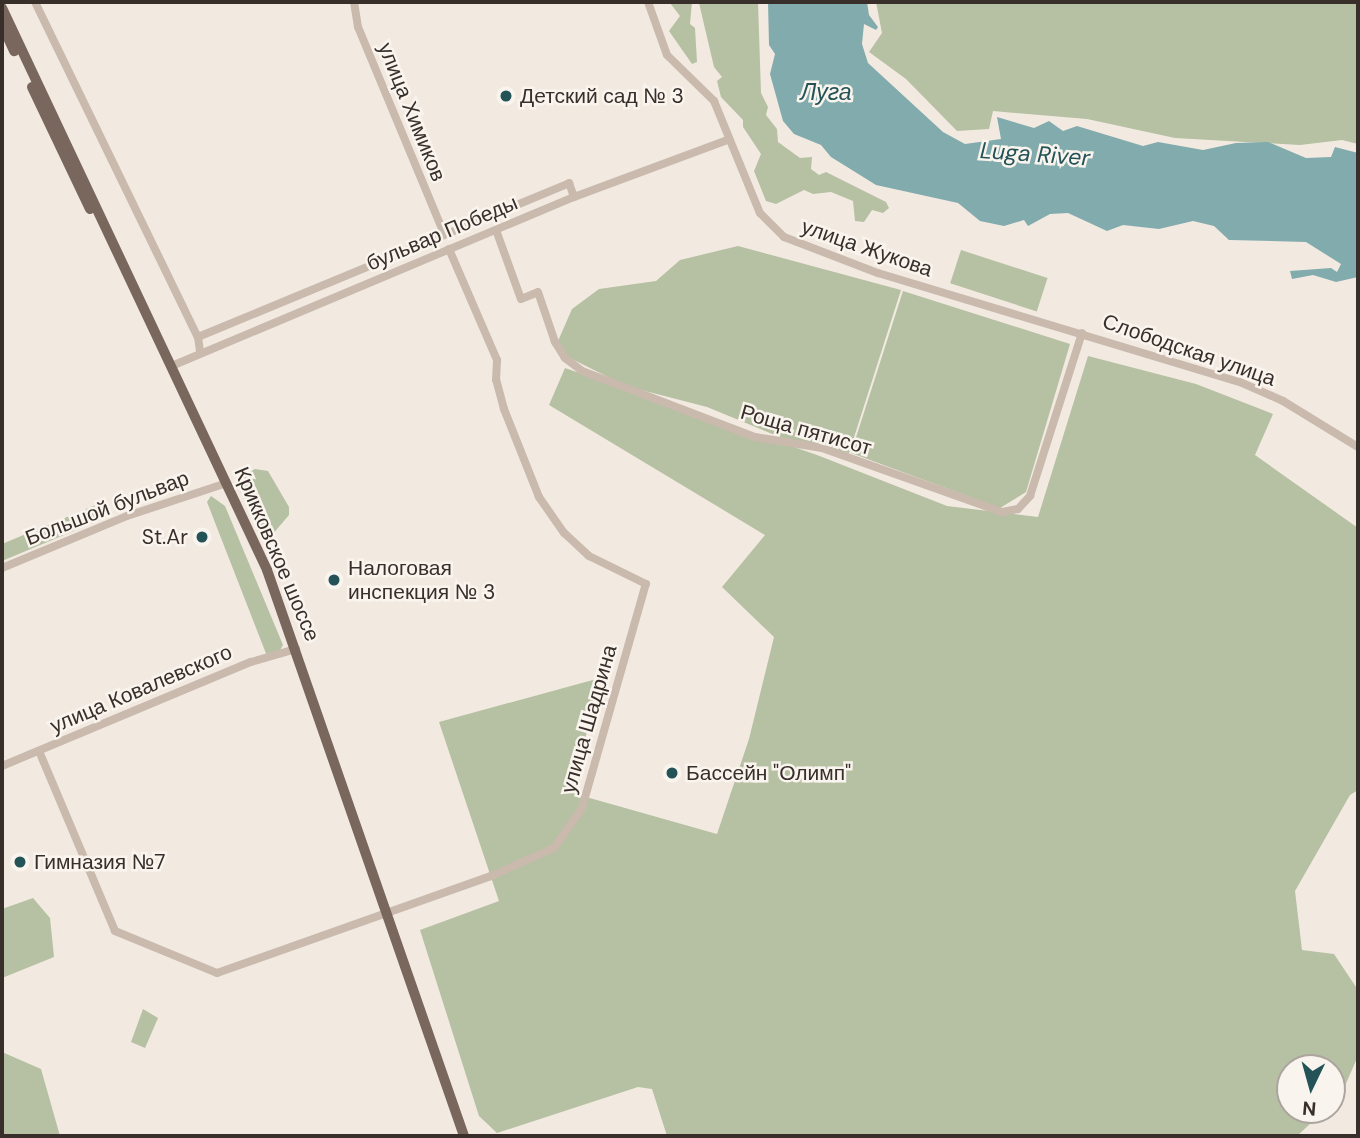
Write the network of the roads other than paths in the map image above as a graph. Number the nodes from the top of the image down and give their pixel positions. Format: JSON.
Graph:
{"nodes":[{"id":1,"x":35,"y":2,"type":"edge"},
{"id":2,"x":354,"y":2,"type":"edge"},
{"id":3,"x":648,"y":2,"type":"edge"},
{"id":4,"x":2,"y":8,"type":"edge"},
{"id":5,"x":2,"y":25,"type":"edge"},
{"id":6,"x":727,"y":140,"type":"junction"},
{"id":7,"x":574,"y":197,"type":"junction"},
{"id":8,"x":496,"y":230,"type":"junction"},
{"id":9,"x":444,"y":234,"type":"junction"},
{"id":10,"x":449,"y":249,"type":"junction"},
{"id":11,"x":998,"y":309,"type":"joint"},
{"id":12,"x":1082,"y":333,"type":"junction"},
{"id":13,"x":198,"y":337,"type":"junction"},
{"id":14,"x":201,"y":352,"type":"junction"},
{"id":15,"x":174,"y":365,"type":"junction"},
{"id":16,"x":1358,"y":447,"type":"edge"},
{"id":17,"x":224,"y":484,"type":"junction"},
{"id":18,"x":2,"y":568,"type":"edge"},
{"id":19,"x":293,"y":649,"type":"junction"},
{"id":20,"x":39,"y":751,"type":"junction"},
{"id":21,"x":2,"y":766,"type":"edge"},
{"id":22,"x":385,"y":912,"type":"junction"},
{"id":23,"x":462,"y":1136,"type":"edge"}],
"edges":[{"from":1,"to":13,"type":"street"},
{"from":2,"to":9,"type":"street","name":"улица Химиков"},
{"from":3,"to":6,"type":"street","name":"улица Жукова"},
{"from":4,"to":15,"type":"main road","name":"Крикковское шоссе"},
{"from":5,"to":17,"type":"main road"},
{"from":6,"to":7,"type":"street","name":"бульвар Победы"},
{"from":6,"to":11,"type":"street","name":"улица Жукова"},
{"from":7,"to":8,"type":"street","name":"бульвар Победы"},
{"from":7,"to":9,"type":"street"},
{"from":8,"to":10,"type":"street","name":"бульвар Победы"},
{"from":8,"to":12,"type":"street","name":"Роща пятисот"},
{"from":9,"to":13,"type":"street"},
{"from":10,"to":14,"type":"street","name":"бульвар Победы"},
{"from":10,"to":22,"type":"street","name":"улица Шадрина"},
{"from":11,"to":12,"type":"street","name":"Слободская улица"},
{"from":12,"to":16,"type":"street","name":"Слободская улица"},
{"from":13,"to":14,"type":"street"},
{"from":14,"to":15,"type":"street","name":"бульвар Победы"},
{"from":15,"to":17,"type":"main road","name":"Крикковское шоссе"},
{"from":17,"to":18,"type":"street","name":"Большой бульвар"},
{"from":17,"to":19,"type":"main road","name":"Крикковское шоссе"},
{"from":19,"to":20,"type":"street","name":"улица Ковалевского"},
{"from":19,"to":22,"type":"main road","name":"Крикковское шоссе"},
{"from":20,"to":21,"type":"street","name":"улица Ковалевского"},
{"from":20,"to":22,"type":"street","name":"улица Шадрина"},
{"from":22,"to":23,"type":"main road","name":"Крикковское шоссе"}]}
